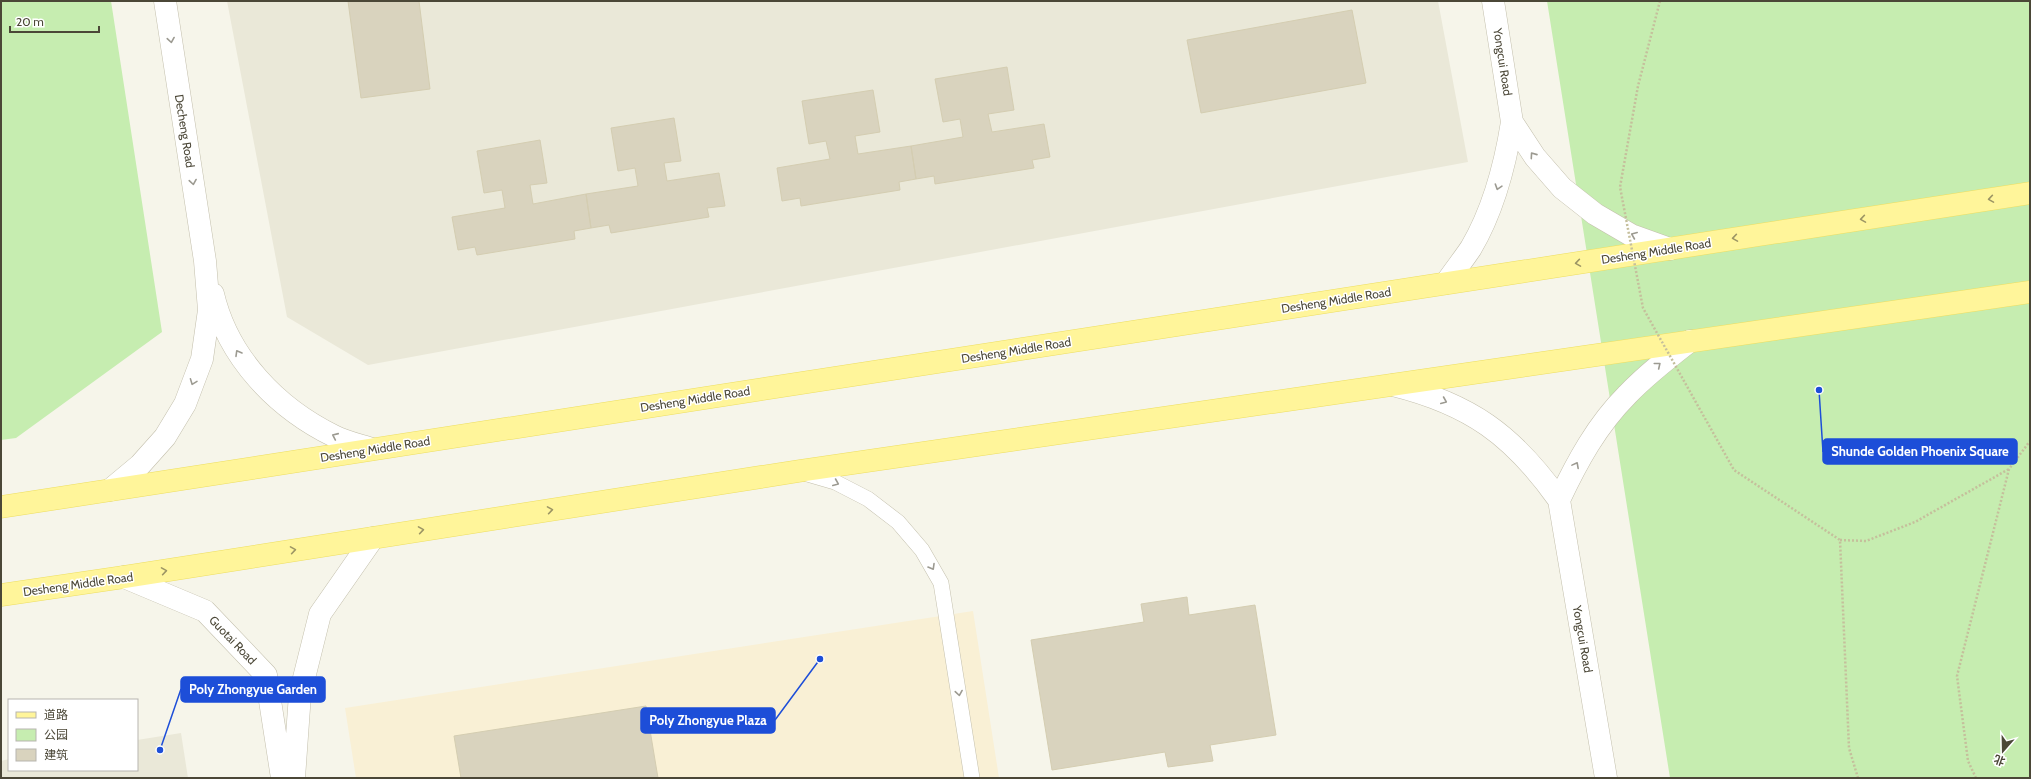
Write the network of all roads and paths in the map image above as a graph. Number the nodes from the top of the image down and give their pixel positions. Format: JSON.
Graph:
{"nodes":[{"id":1,"x":165,"y":1,"type":"edge"},
{"id":2,"x":1493,"y":1,"type":"edge"},
{"id":3,"x":1660,"y":1,"type":"edge"},
{"id":4,"x":1512,"y":122,"type":"junction"},
{"id":5,"x":2030,"y":193,"type":"edge"},
{"id":6,"x":1670,"y":249,"type":"junction"},
{"id":7,"x":205,"y":262,"type":"junction"},
{"id":8,"x":1446,"y":283,"type":"junction"},
{"id":9,"x":2030,"y":292,"type":"edge"},
{"id":10,"x":1690,"y":342,"type":"junction"},
{"id":11,"x":1393,"y":385,"type":"junction"},
{"id":12,"x":2030,"y":441,"type":"edge"},
{"id":13,"x":372,"y":449,"type":"junction"},
{"id":14,"x":2009,"y":469,"type":"junction"},
{"id":15,"x":799,"y":471,"type":"junction"},
{"id":16,"x":110,"y":490,"type":"junction"},
{"id":17,"x":1559,"y":500,"type":"junction"},
{"id":18,"x":1,"y":507,"type":"edge"},
{"id":19,"x":373,"y":538,"type":"junction"},
{"id":20,"x":1840,"y":540,"type":"junction"},
{"id":21,"x":124,"y":577,"type":"junction"},
{"id":22,"x":1,"y":595,"type":"edge"},
{"id":23,"x":282,"y":778,"type":"edge"},
{"id":24,"x":294,"y":778,"type":"edge"},
{"id":25,"x":972,"y":778,"type":"edge"},
{"id":26,"x":1606,"y":778,"type":"edge"},
{"id":27,"x":1858,"y":778,"type":"edge"},
{"id":28,"x":1976,"y":778,"type":"edge"}],
"edges":[{"from":1,"to":7,"type":"street","name":"Decheng Road","one_way":true},
{"from":2,"to":4,"type":"street","name":"Yongcui Road"},
{"from":3,"to":20,"type":"path","bridge":true},
{"from":6,"to":4,"type":"street","name":"Yongcui Road","one_way":true},
{"from":4,"to":8,"type":"street","name":"Yongcui Road","one_way":true},
{"from":5,"to":6,"type":"main road","name":"Desheng Middle Road","one_way":true},
{"from":6,"to":8,"type":"main road","name":"Desheng Middle Road","one_way":true},
{"from":13,"to":7,"type":"street","name":"Decheng Road","one_way":true},
{"from":7,"to":16,"type":"street","name":"Decheng Road","one_way":true},
{"from":8,"to":13,"type":"main road","name":"Desheng Middle Road"},
{"from":9,"to":10,"type":"main road","name":"Desheng Middle Road"},
{"from":10,"to":11,"type":"main road","name":"Desheng Middle Road"},
{"from":17,"to":10,"type":"street","one_way":true},
{"from":11,"to":15,"type":"main road","name":"Desheng Middle Road"},
{"from":11,"to":17,"type":"street","one_way":true},
{"from":12,"to":14,"type":"path"},
{"from":13,"to":16,"type":"main road","name":"Desheng Middle Road"},
{"from":14,"to":20,"type":"path"},
{"from":14,"to":28,"type":"path"},
{"from":19,"to":15,"type":"main road","name":"Desheng Middle Road","one_way":true},
{"from":15,"to":25,"type":"lane","one_way":true},
{"from":16,"to":18,"type":"main road","name":"Desheng Middle Road"},
{"from":17,"to":26,"type":"street","name":"Yongcui Road"},
{"from":21,"to":19,"type":"main road","name":"Desheng Middle Road","one_way":true},
{"from":19,"to":24,"type":"street"},
{"from":20,"to":27,"type":"path","bridge":true},
{"from":21,"to":22,"type":"main road","name":"Desheng Middle Road"},
{"from":21,"to":23,"type":"street","name":"Guotai Road"}]}
